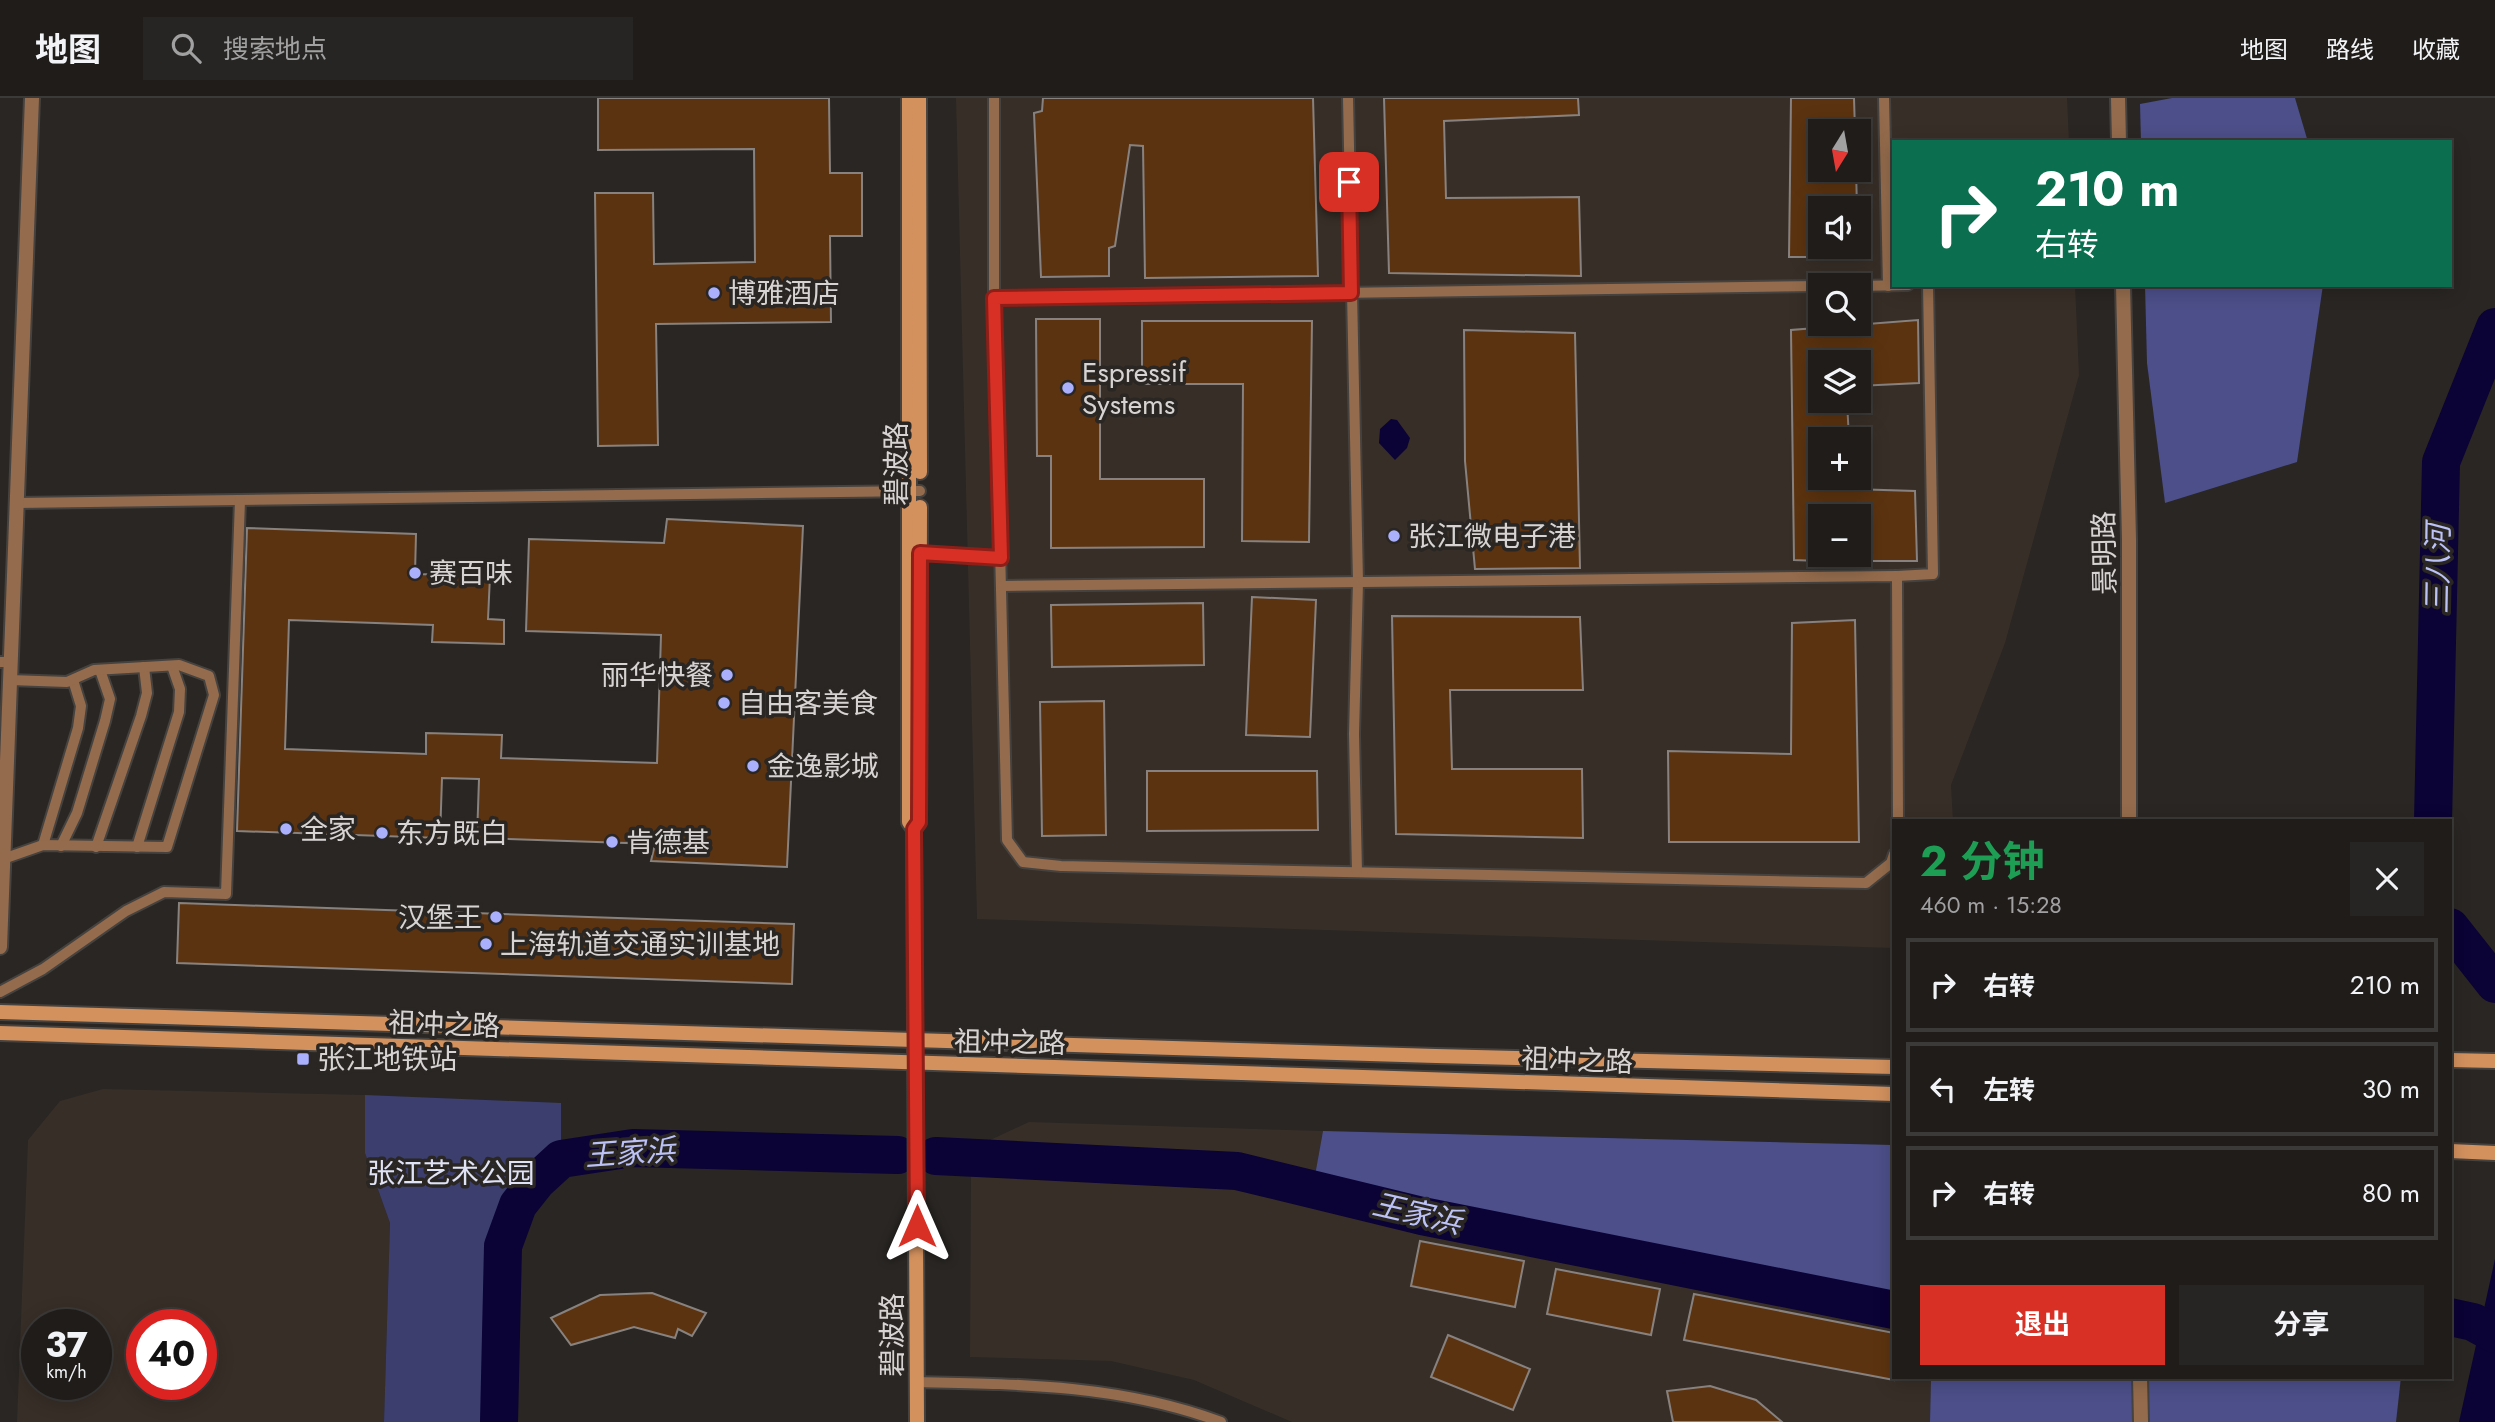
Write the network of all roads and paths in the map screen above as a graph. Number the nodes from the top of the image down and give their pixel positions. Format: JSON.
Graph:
{"nodes":[{"id":1,"x":32,"y":98,"type":"edge"},
{"id":2,"x":909,"y":98,"type":"edge"},
{"id":3,"x":919,"y":98,"type":"edge"},
{"id":4,"x":994,"y":98,"type":"edge"},
{"id":5,"x":1348,"y":98,"type":"edge"},
{"id":6,"x":1884,"y":98,"type":"edge"},
{"id":7,"x":2118,"y":98,"type":"edge"},
{"id":8,"x":2119,"y":140,"type":"edge"},
{"id":9,"x":1808,"y":286,"type":"edge"},
{"id":10,"x":1871,"y":286,"type":"edge"},
{"id":11,"x":1888,"y":286,"type":"junction"},
{"id":12,"x":1892,"y":286,"type":"edge"},
{"id":13,"x":1928,"y":287,"type":"edge"},
{"id":14,"x":2123,"y":287,"type":"edge"},
{"id":15,"x":1351,"y":293,"type":"junction"},
{"id":16,"x":994,"y":298,"type":"junction"},
{"id":17,"x":915,"y":491,"type":"junction"},
{"id":18,"x":240,"y":500,"type":"junction"},
{"id":19,"x":16,"y":503,"type":"junction"},
{"id":20,"x":920,"y":553,"type":"junction"},
{"id":21,"x":1001,"y":558,"type":"junction"},
{"id":22,"x":1897,"y":576,"type":"junction"},
{"id":23,"x":1358,"y":582,"type":"junction"},
{"id":24,"x":1002,"y":586,"type":"junction"},
{"id":25,"x":5,"y":662,"type":"edge"},
{"id":26,"x":172,"y":666,"type":"junction"},
{"id":27,"x":144,"y":667,"type":"junction"},
{"id":28,"x":100,"y":670,"type":"junction"},
{"id":29,"x":10,"y":680,"type":"junction"},
{"id":30,"x":73,"y":680,"type":"junction"},
{"id":31,"x":1898,"y":819,"type":"edge"},
{"id":32,"x":2129,"y":819,"type":"edge"},
{"id":33,"x":914,"y":829,"type":"junction"},
{"id":34,"x":43,"y":845,"type":"junction"},
{"id":35,"x":61,"y":846,"type":"junction"},
{"id":36,"x":96,"y":847,"type":"junction"},
{"id":37,"x":136,"y":847,"type":"junction"},
{"id":38,"x":4,"y":859,"type":"junction"},
{"id":39,"x":1892,"y":860,"type":"edge"},
{"id":40,"x":1357,"y":872,"type":"junction"},
{"id":41,"x":0,"y":947,"type":"edge"},
{"id":42,"x":0,"y":992,"type":"edge"},
{"id":43,"x":0,"y":1012,"type":"edge"},
{"id":44,"x":0,"y":1034,"type":"edge"},
{"id":45,"x":916,"y":1039,"type":"junction"},
{"id":46,"x":2457,"y":1060,"type":"edge"},
{"id":47,"x":2495,"y":1060,"type":"edge"},
{"id":48,"x":916,"y":1065,"type":"junction"},
{"id":49,"x":1892,"y":1067,"type":"edge"},
{"id":50,"x":1892,"y":1094,"type":"edge"},
{"id":51,"x":2452,"y":1151,"type":"edge"},
{"id":52,"x":2495,"y":1153,"type":"edge"},
{"id":53,"x":2140,"y":1379,"type":"edge"},
{"id":54,"x":916,"y":1381,"type":"junction"},
{"id":55,"x":917,"y":1422,"type":"edge"},
{"id":56,"x":1221,"y":1422,"type":"edge"},
{"id":57,"x":2141,"y":1422,"type":"edge"}],
"edges":[{"from":1,"to":19,"type":"street"},
{"from":2,"to":17,"type":"main road","name":"碧波路"},
{"from":3,"to":17,"type":"main road","name":"碧波路"},
{"from":4,"to":16,"type":"lane"},
{"from":5,"to":15,"type":"lane"},
{"from":6,"to":11,"type":"lane"},
{"from":7,"to":8,"type":"street"},
{"from":9,"to":15,"type":"lane"},
{"from":10,"to":11,"type":"lane"},
{"from":11,"to":12,"type":"lane"},
{"from":13,"to":22,"type":"lane"},
{"from":14,"to":32,"type":"street","name":"景明路"},
{"from":15,"to":16,"type":"lane"},
{"from":15,"to":23,"type":"lane"},
{"from":16,"to":21,"type":"lane"},
{"from":17,"to":18,"type":"lane"},
{"from":17,"to":20,"type":"main road","name":"碧波路"},
{"from":17,"to":33,"type":"main road","name":"碧波路"},
{"from":18,"to":19,"type":"lane"},
{"from":18,"to":42,"type":"lane"},
{"from":19,"to":25,"type":"street"},
{"from":20,"to":21,"type":"lane"},
{"from":20,"to":33,"type":"main road","name":"碧波路"},
{"from":21,"to":24,"type":"lane"},
{"from":22,"to":23,"type":"lane"},
{"from":22,"to":31,"type":"lane"},
{"from":23,"to":24,"type":"lane"},
{"from":23,"to":40,"type":"lane"},
{"from":24,"to":40,"type":"lane"},
{"from":25,"to":29,"type":"street"},
{"from":26,"to":27,"type":"lane"},
{"from":26,"to":37,"type":"lane"},
{"from":26,"to":37,"type":"lane"},
{"from":27,"to":28,"type":"lane"},
{"from":27,"to":36,"type":"lane"},
{"from":28,"to":30,"type":"lane"},
{"from":28,"to":35,"type":"lane"},
{"from":29,"to":30,"type":"lane"},
{"from":29,"to":38,"type":"street"},
{"from":30,"to":34,"type":"lane"},
{"from":33,"to":45,"type":"main road","name":"碧波路"},
{"from":34,"to":35,"type":"lane"},
{"from":34,"to":38,"type":"lane"},
{"from":35,"to":36,"type":"lane"},
{"from":36,"to":37,"type":"lane"},
{"from":38,"to":41,"type":"street"},
{"from":39,"to":40,"type":"lane"},
{"from":43,"to":45,"type":"main road","name":"祖冲之路"},
{"from":44,"to":48,"type":"main road","name":"祖冲之路"},
{"from":45,"to":48,"type":"main road","name":"碧波路"},
{"from":45,"to":49,"type":"main road","name":"祖冲之路"},
{"from":46,"to":47,"type":"main road"},
{"from":48,"to":50,"type":"main road","name":"祖冲之路"},
{"from":48,"to":54,"type":"main road","name":"碧波路"},
{"from":51,"to":52,"type":"main road"},
{"from":53,"to":57,"type":"street"},
{"from":54,"to":55,"type":"main road","name":"碧波路"},
{"from":54,"to":56,"type":"lane"}]}
